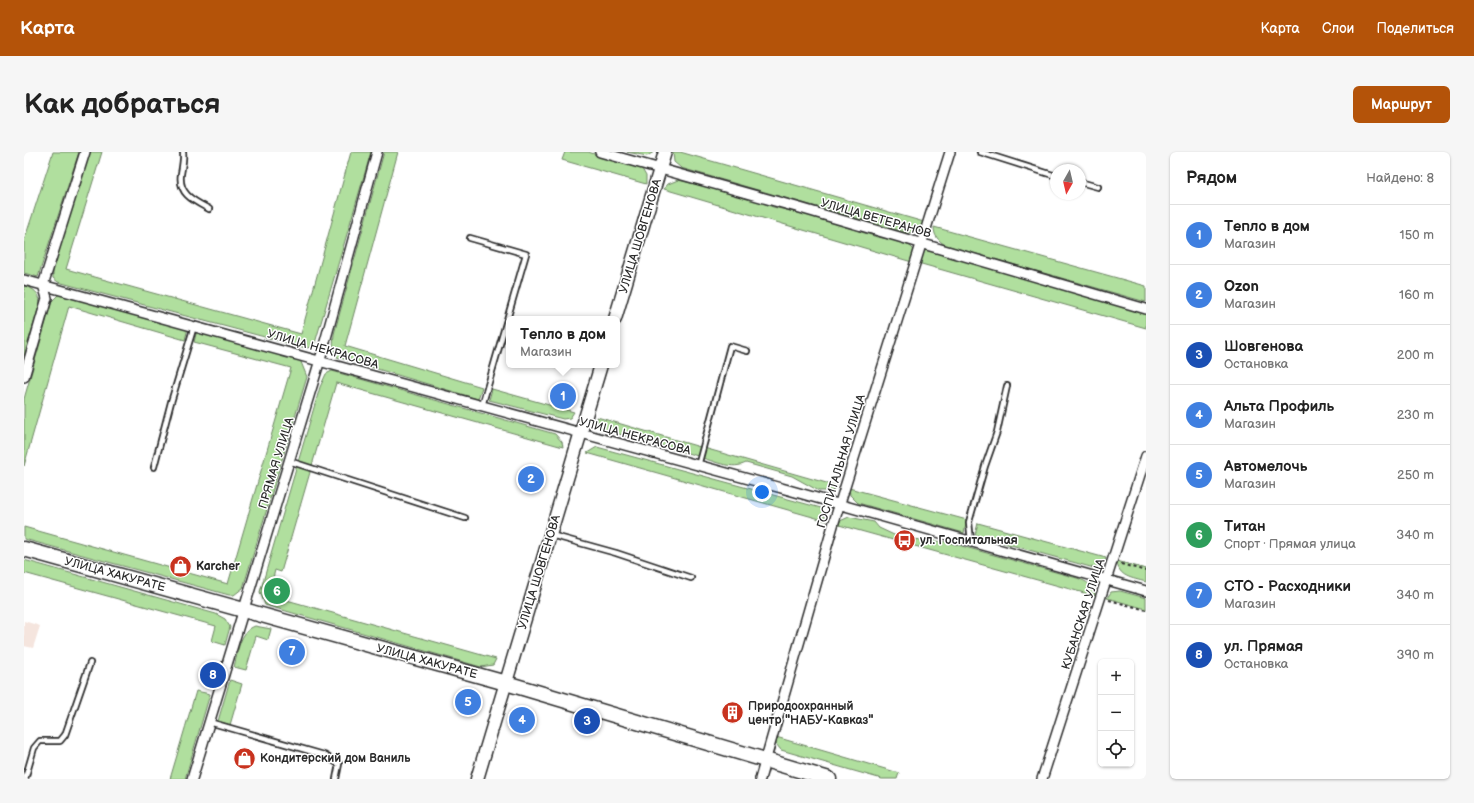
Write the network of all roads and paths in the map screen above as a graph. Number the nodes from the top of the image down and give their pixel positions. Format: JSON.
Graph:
{"nodes":[{"id":1,"x":85,"y":152,"type":"edge"},
{"id":2,"x":183,"y":152,"type":"edge"},
{"id":3,"x":377,"y":152,"type":"edge"},
{"id":4,"x":600,"y":152,"type":"edge"},
{"id":5,"x":665,"y":152,"type":"edge"},
{"id":6,"x":950,"y":152,"type":"edge"},
{"id":7,"x":980,"y":152,"type":"edge"},
{"id":8,"x":660,"y":169,"type":"junction"},
{"id":9,"x":1050,"y":174,"type":"edge"},
{"id":10,"x":1086,"y":184,"type":"edge"},
{"id":11,"x":1098,"y":187,"type":"dead end"},
{"id":12,"x":209,"y":209,"type":"dead end"},
{"id":13,"x":470,"y":238,"type":"dead end"},
{"id":14,"x":922,"y":244,"type":"junction"},
{"id":15,"x":24,"y":280,"type":"edge"},
{"id":16,"x":43,"y":285,"type":"junction"},
{"id":17,"x":1146,"y":309,"type":"edge"},
{"id":18,"x":508,"y":316,"type":"edge"},
{"id":19,"x":615,"y":316,"type":"edge"},
{"id":20,"x":506,"y":323,"type":"edge"},
{"id":21,"x":195,"y":325,"type":"junction"},
{"id":22,"x":747,"y":351,"type":"dead end"},
{"id":23,"x":320,"y":360,"type":"junction"},
{"id":24,"x":600,"y":368,"type":"edge"},
{"id":25,"x":24,"y":376,"type":"edge"},
{"id":26,"x":1007,"y":386,"type":"dead end"},
{"id":27,"x":482,"y":406,"type":"junction"},
{"id":28,"x":580,"y":433,"type":"junction"},
{"id":29,"x":1146,"y":456,"type":"edge"},
{"id":30,"x":289,"y":461,"type":"junction"},
{"id":31,"x":698,"y":466,"type":"junction"},
{"id":32,"x":154,"y":467,"type":"dead end"},
{"id":33,"x":839,"y":505,"type":"junction"},
{"id":34,"x":465,"y":518,"type":"dead end"},
{"id":35,"x":550,"y":535,"type":"junction"},
{"id":36,"x":971,"y":542,"type":"junction"},
{"id":37,"x":24,"y":549,"type":"edge"},
{"id":38,"x":1121,"y":564,"type":"dead end"},
{"id":39,"x":1146,"y":571,"type":"edge"},
{"id":40,"x":691,"y":578,"type":"dead end"},
{"id":41,"x":1107,"y":580,"type":"junction"},
{"id":42,"x":1146,"y":591,"type":"edge"},
{"id":43,"x":1109,"y":600,"type":"dead end"},
{"id":44,"x":243,"y":610,"type":"junction"},
{"id":45,"x":1146,"y":610,"type":"edge"},
{"id":46,"x":90,"y":663,"type":"dead end"},
{"id":47,"x":506,"y":683,"type":"junction"},
{"id":48,"x":209,"y":722,"type":"junction"},
{"id":49,"x":764,"y":760,"type":"junction"},
{"id":50,"x":25,"y":779,"type":"edge"},
{"id":51,"x":192,"y":779,"type":"edge"},
{"id":52,"x":336,"y":779,"type":"edge"},
{"id":53,"x":477,"y":779,"type":"edge"},
{"id":54,"x":760,"y":779,"type":"edge"},
{"id":55,"x":829,"y":779,"type":"edge"},
{"id":56,"x":1042,"y":779,"type":"edge"}],
"edges":[{"from":1,"to":16,"type":"street"},
{"from":2,"to":12,"type":"lane"},
{"from":3,"to":23,"type":"street","name":"ПРЯМАЯ УЛИЦА"},
{"from":4,"to":8,"type":"street","name":"УЛИЦА ВЕТЕРАНОВ"},
{"from":5,"to":8,"type":"main road","name":"УЛИЦА ШОВГЕНОВА"},
{"from":6,"to":14,"type":"street","name":"ГОСПИТАЛЬНАЯ УЛИЦА"},
{"from":7,"to":9,"type":"lane"},
{"from":8,"to":14,"type":"street","name":"УЛИЦА ВЕТЕРАНОВ"},
{"from":8,"to":19,"type":"main road","name":"УЛИЦА ШОВГЕНОВА"},
{"from":10,"to":11,"type":"lane"},
{"from":13,"to":18,"type":"lane"},
{"from":14,"to":17,"type":"street","name":"УЛИЦА ВЕТЕРАНОВ"},
{"from":14,"to":33,"type":"street","name":"ГОСПИТАЛЬНАЯ УЛИЦА"},
{"from":15,"to":16,"type":"street","name":"УЛИЦА НЕКРАСОВА"},
{"from":16,"to":21,"type":"street","name":"УЛИЦА НЕКРАСОВА"},
{"from":16,"to":25,"type":"street"},
{"from":20,"to":27,"type":"lane"},
{"from":21,"to":23,"type":"street","name":"УЛИЦА НЕКРАСОВА"},
{"from":21,"to":32,"type":"lane"},
{"from":22,"to":31,"type":"lane"},
{"from":23,"to":27,"type":"street","name":"УЛИЦА НЕКРАСОВА"},
{"from":23,"to":30,"type":"street","name":"ПРЯМАЯ УЛИЦА"},
{"from":24,"to":28,"type":"main road","name":"УЛИЦА ШОВГЕНОВА"},
{"from":26,"to":36,"type":"lane"},
{"from":27,"to":28,"type":"street","name":"УЛИЦА НЕКРАСОВА"},
{"from":28,"to":31,"type":"street","name":"УЛИЦА НЕКРАСОВА"},
{"from":28,"to":35,"type":"main road","name":"УЛИЦА ШОВГЕНОВА"},
{"from":29,"to":41,"type":"street","name":"КУБАНСКАЯ УЛИЦА"},
{"from":30,"to":34,"type":"lane"},
{"from":30,"to":44,"type":"street","name":"ПРЯМАЯ УЛИЦА"},
{"from":31,"to":33,"type":"street","name":"УЛИЦА НЕКРАСОВА"},
{"from":33,"to":36,"type":"street","name":"УЛИЦА НЕКРАСОВА"},
{"from":33,"to":49,"type":"street","name":"ГОСПИТАЛЬНАЯ УЛИЦА"},
{"from":35,"to":40,"type":"lane"},
{"from":35,"to":47,"type":"main road","name":"УЛИЦА ШОВГЕНОВА"},
{"from":36,"to":41,"type":"street","name":"УЛИЦА НЕКРАСОВА"},
{"from":37,"to":44,"type":"main road","name":"УЛИЦА ХАКУРАТЕ"},
{"from":38,"to":39,"type":"path"},
{"from":41,"to":42,"type":"street","name":"УЛИЦА НЕКРАСОВА"},
{"from":41,"to":56,"type":"street","name":"КУБАНСКАЯ УЛИЦА"},
{"from":43,"to":45,"type":"path"},
{"from":44,"to":47,"type":"main road","name":"УЛИЦА ХАКУРАТЕ"},
{"from":44,"to":48,"type":"street","name":"ПРЯМАЯ УЛИЦА"},
{"from":46,"to":50,"type":"lane"},
{"from":47,"to":49,"type":"main road","name":"УЛИЦА ХАКУРАТЕ"},
{"from":47,"to":53,"type":"main road","name":"УЛИЦА ШОВГЕНОВА"},
{"from":48,"to":51,"type":"street","name":"ПРЯМАЯ УЛИЦА"},
{"from":48,"to":52,"type":"lane"},
{"from":49,"to":54,"type":"street","name":"ГОСПИТАЛЬНАЯ УЛИЦА"},
{"from":49,"to":55,"type":"main road","name":"УЛИЦА ХАКУРАТЕ"}]}
